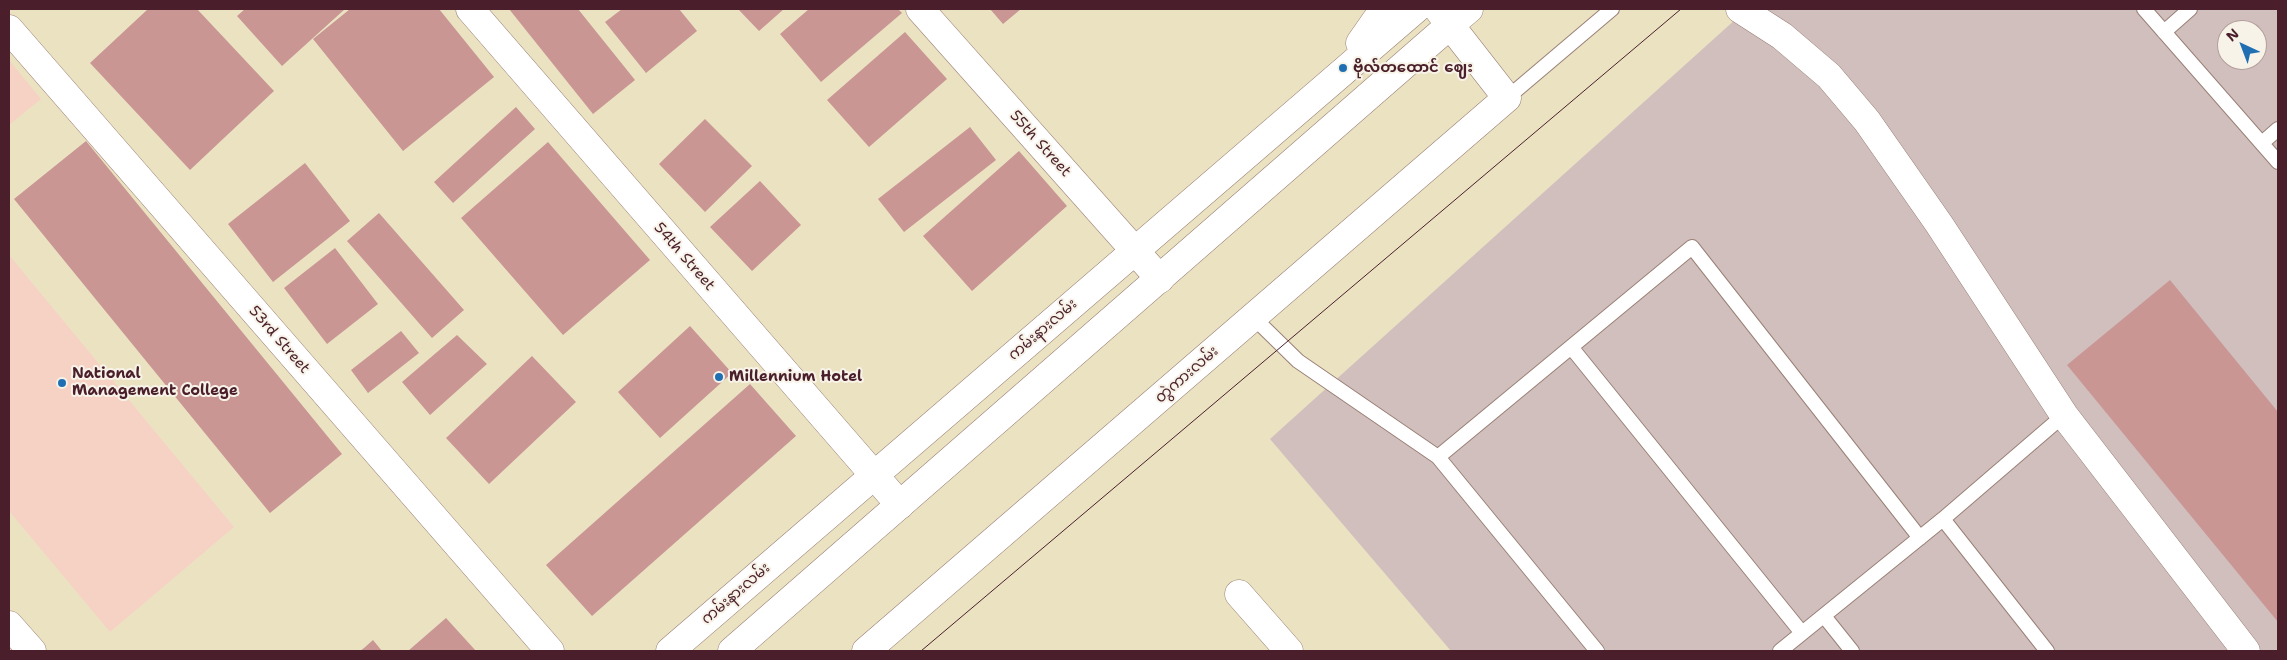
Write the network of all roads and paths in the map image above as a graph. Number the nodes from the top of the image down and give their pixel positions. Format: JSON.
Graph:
{"nodes":[{"id":1,"x":470,"y":9,"type":"edge"},
{"id":2,"x":920,"y":9,"type":"edge"},
{"id":3,"x":1381,"y":9,"type":"edge"},
{"id":4,"x":1416,"y":9,"type":"edge"},
{"id":5,"x":1612,"y":9,"type":"edge"},
{"id":6,"x":1740,"y":9,"type":"edge"},
{"id":7,"x":2144,"y":9,"type":"edge"},
{"id":8,"x":2190,"y":9,"type":"edge"},
{"id":9,"x":1453,"y":14,"type":"edge"},
{"id":10,"x":9,"y":30,"type":"edge"},
{"id":11,"x":2164,"y":32,"type":"junction"},
{"id":12,"x":1337,"y":75,"type":"junction"},
{"id":13,"x":1507,"y":98,"type":"junction"},
{"id":14,"x":2278,"y":129,"type":"edge"},
{"id":15,"x":2262,"y":143,"type":"junction"},
{"id":16,"x":2278,"y":162,"type":"edge"},
{"id":17,"x":1135,"y":251,"type":"junction"},
{"id":18,"x":1160,"y":279,"type":"junction"},
{"id":19,"x":1253,"y":317,"type":"junction"},
{"id":20,"x":1571,"y":347,"type":"junction"},
{"id":21,"x":2064,"y":414,"type":"junction"},
{"id":22,"x":1438,"y":457,"type":"junction"},
{"id":23,"x":873,"y":476,"type":"junction"},
{"id":24,"x":900,"y":504,"type":"junction"},
{"id":25,"x":1943,"y":519,"type":"junction"},
{"id":26,"x":1920,"y":538,"type":"junction"},
{"id":27,"x":1239,"y":594,"type":"dead end"},
{"id":28,"x":1824,"y":616,"type":"junction"},
{"id":29,"x":9,"y":625,"type":"edge"},
{"id":30,"x":1802,"y":633,"type":"junction"},
{"id":31,"x":32,"y":651,"type":"edge"},
{"id":32,"x":550,"y":651,"type":"edge"},
{"id":33,"x":670,"y":651,"type":"edge"},
{"id":34,"x":732,"y":651,"type":"edge"},
{"id":35,"x":866,"y":651,"type":"edge"},
{"id":36,"x":1289,"y":651,"type":"edge"},
{"id":37,"x":1597,"y":651,"type":"edge"},
{"id":38,"x":1780,"y":651,"type":"edge"},
{"id":39,"x":1852,"y":651,"type":"edge"},
{"id":40,"x":2047,"y":651,"type":"edge"},
{"id":41,"x":2246,"y":651,"type":"edge"}],
"edges":[{"from":1,"to":23,"type":"main road","name":"54th Street"},
{"from":2,"to":17,"type":"main road","name":"55th Street"},
{"from":3,"to":12,"type":"main road"},
{"from":4,"to":12,"type":"main road","name":"ကမ်းနားလမ်း"},
{"from":5,"to":13,"type":"lane"},
{"from":6,"to":21,"type":"main road"},
{"from":7,"to":11,"type":"lane"},
{"from":8,"to":11,"type":"lane"},
{"from":9,"to":13,"type":"main road"},
{"from":9,"to":18,"type":"main road"},
{"from":10,"to":32,"type":"main road","name":"53rd Street"},
{"from":11,"to":15,"type":"lane"},
{"from":12,"to":17,"type":"main road","name":"ကမ်းနားလမ်း"},
{"from":13,"to":19,"type":"main road","name":"တွဲကားလမ်း"},
{"from":14,"to":15,"type":"lane"},
{"from":15,"to":16,"type":"lane"},
{"from":17,"to":18,"type":"main road","name":"55th Street"},
{"from":17,"to":23,"type":"main road","name":"ကမ်းနားလမ်း"},
{"from":18,"to":24,"type":"main road"},
{"from":19,"to":22,"type":"lane"},
{"from":19,"to":35,"type":"main road","name":"တွဲကားလမ်း"},
{"from":20,"to":22,"type":"lane"},
{"from":20,"to":26,"type":"lane"},
{"from":20,"to":30,"type":"lane"},
{"from":21,"to":25,"type":"lane"},
{"from":21,"to":41,"type":"main road"},
{"from":22,"to":37,"type":"lane"},
{"from":23,"to":24,"type":"main road","name":"54th Street"},
{"from":23,"to":33,"type":"main road","name":"ကမ်းနားလမ်း"},
{"from":24,"to":34,"type":"main road"},
{"from":25,"to":26,"type":"lane"},
{"from":25,"to":40,"type":"lane"},
{"from":26,"to":28,"type":"lane"},
{"from":27,"to":36,"type":"main road"},
{"from":28,"to":30,"type":"lane"},
{"from":28,"to":39,"type":"lane"},
{"from":29,"to":31,"type":"main road"},
{"from":30,"to":38,"type":"lane"}]}
